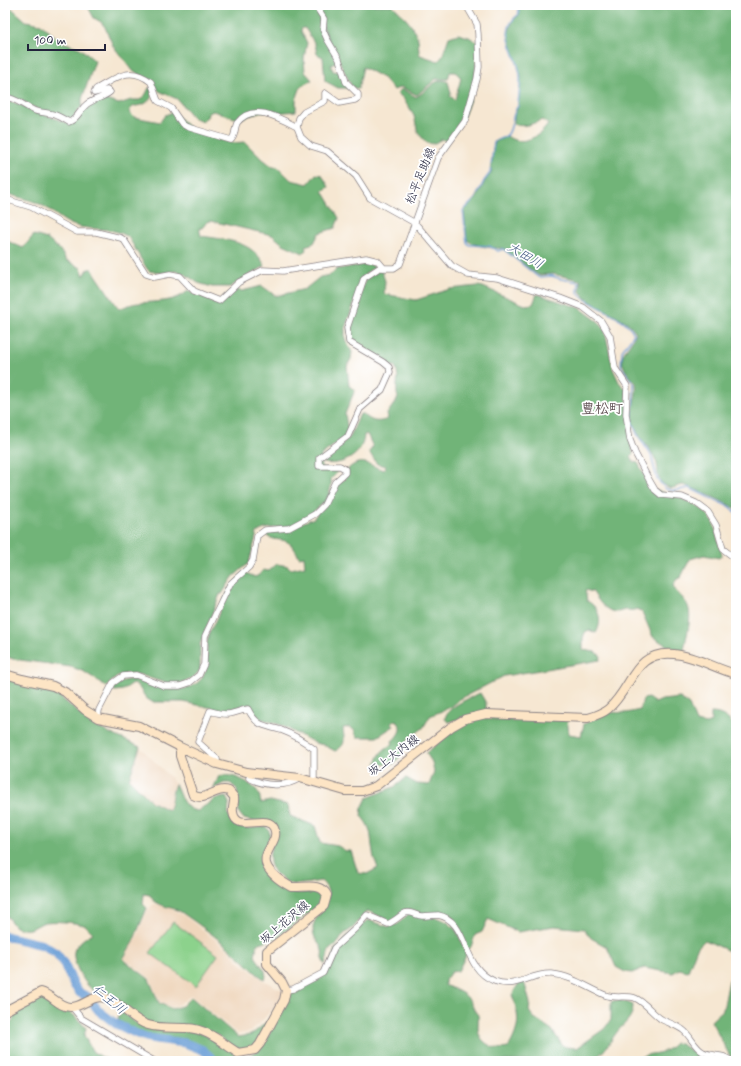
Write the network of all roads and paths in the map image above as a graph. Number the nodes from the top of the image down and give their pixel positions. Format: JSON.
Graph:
{"nodes":[{"id":1,"x":315,"y":5,"type":"edge"},
{"id":2,"x":466,"y":5,"type":"edge"},
{"id":3,"x":5,"y":97,"type":"edge"},
{"id":4,"x":297,"y":127,"type":"junction"},
{"id":5,"x":5,"y":199,"type":"edge"},
{"id":6,"x":415,"y":223,"type":"junction"},
{"id":7,"x":384,"y":268,"type":"junction"},
{"id":8,"x":736,"y":559,"type":"edge"},
{"id":9,"x":5,"y":674,"type":"edge"},
{"id":10,"x":736,"y":674,"type":"edge"},
{"id":11,"x":98,"y":718,"type":"junction"},
{"id":12,"x":180,"y":747,"type":"junction"},
{"id":13,"x":217,"y":764,"type":"junction"},
{"id":14,"x":249,"y":778,"type":"dead end"},
{"id":15,"x":300,"y":778,"type":"junction"},
{"id":16,"x":314,"y":781,"type":"junction"},
{"id":17,"x":286,"y":990,"type":"junction"},
{"id":18,"x":73,"y":1007,"type":"junction"},
{"id":19,"x":5,"y":1011,"type":"edge"},
{"id":20,"x":154,"y":1061,"type":"edge"},
{"id":21,"x":731,"y":1061,"type":"edge"}],
"edges":[{"from":1,"to":4,"type":"street"},
{"from":2,"to":6,"type":"street","name":"松平足助線"},
{"from":3,"to":4,"type":"street"},
{"from":4,"to":6,"type":"street"},
{"from":5,"to":7,"type":"street"},
{"from":6,"to":7,"type":"street","name":"松平足助線"},
{"from":6,"to":8,"type":"street"},
{"from":7,"to":11,"type":"street"},
{"from":9,"to":11,"type":"main road","name":"坂上大内線"},
{"from":10,"to":16,"type":"main road","name":"坂上大内線"},
{"from":11,"to":12,"type":"main road","name":"坂上大内線"},
{"from":12,"to":13,"type":"main road","name":"坂上大内線"},
{"from":12,"to":17,"type":"main road","name":"坂上花沢線"},
{"from":13,"to":15,"type":"main road","name":"坂上大内線"},
{"from":13,"to":16,"type":"street"},
{"from":14,"to":15,"type":"street"},
{"from":15,"to":16,"type":"main road","name":"坂上大内線"},
{"from":17,"to":18,"type":"main road"},
{"from":17,"to":21,"type":"street"},
{"from":18,"to":19,"type":"main road"},
{"from":18,"to":20,"type":"street"}]}
